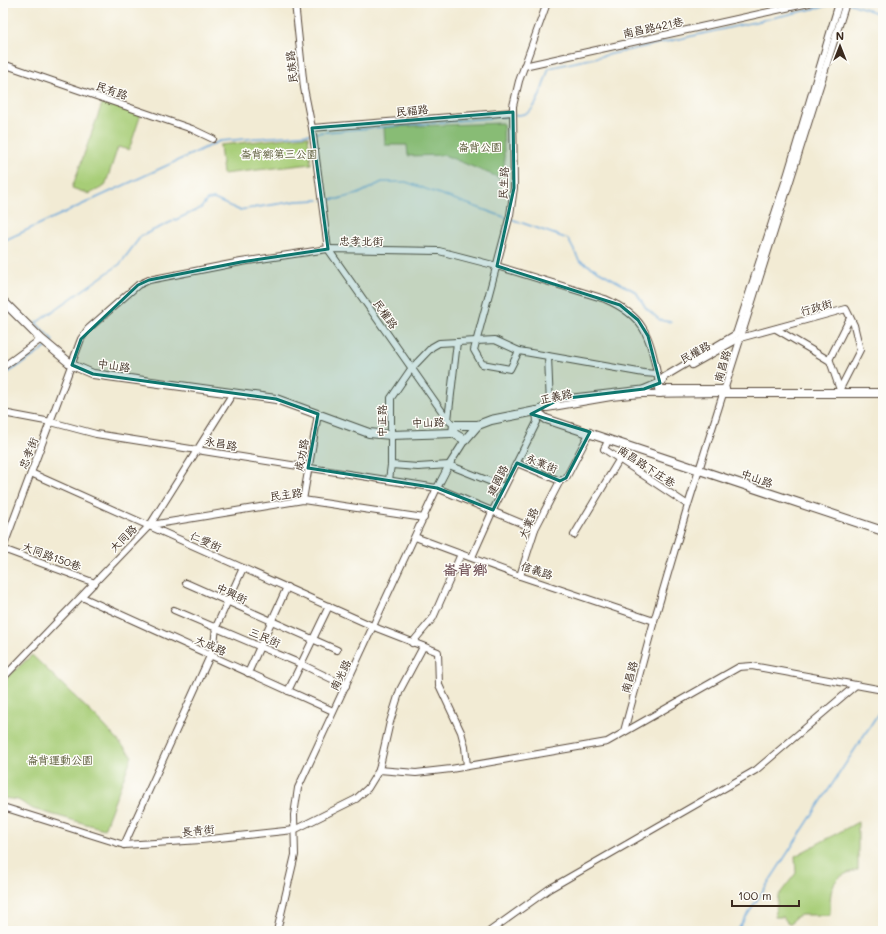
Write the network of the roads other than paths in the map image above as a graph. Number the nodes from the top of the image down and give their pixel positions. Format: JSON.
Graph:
{"nodes":[{"id":1,"x":295,"y":3,"type":"edge"},
{"id":2,"x":547,"y":3,"type":"edge"},
{"id":3,"x":809,"y":3,"type":"edge"},
{"id":4,"x":840,"y":5,"type":"edge"},
{"id":5,"x":3,"y":64,"type":"edge"},
{"id":6,"x":524,"y":66,"type":"junction"},
{"id":7,"x":513,"y":112,"type":"junction"},
{"id":8,"x":312,"y":128,"type":"junction"},
{"id":9,"x":214,"y":139,"type":"dead end"},
{"id":10,"x":328,"y":250,"type":"junction"},
{"id":11,"x":497,"y":266,"type":"junction"},
{"id":12,"x":3,"y":301,"type":"edge"},
{"id":13,"x":850,"y":318,"type":"junction"},
{"id":14,"x":776,"y":329,"type":"junction"},
{"id":15,"x":738,"y":336,"type":"junction"},
{"id":16,"x":41,"y":339,"type":"junction"},
{"id":17,"x":476,"y":341,"type":"junction"},
{"id":18,"x":457,"y":342,"type":"junction"},
{"id":19,"x":519,"y":351,"type":"junction"},
{"id":20,"x":548,"y":356,"type":"junction"},
{"id":21,"x":828,"y":360,"type":"junction"},
{"id":22,"x":3,"y":366,"type":"edge"},
{"id":23,"x":72,"y":366,"type":"junction"},
{"id":24,"x":412,"y":369,"type":"junction"},
{"id":25,"x":657,"y":374,"type":"junction"},
{"id":26,"x":883,"y":388,"type":"edge"},
{"id":27,"x":660,"y":389,"type":"junction"},
{"id":28,"x":725,"y":391,"type":"junction"},
{"id":29,"x":840,"y":391,"type":"junction"},
{"id":30,"x":643,"y":392,"type":"junction"},
{"id":31,"x":233,"y":393,"type":"junction"},
{"id":32,"x":883,"y":393,"type":"edge"},
{"id":33,"x":550,"y":404,"type":"junction"},
{"id":34,"x":536,"y":411,"type":"junction"},
{"id":35,"x":3,"y":413,"type":"edge"},
{"id":36,"x":318,"y":414,"type":"junction"},
{"id":37,"x":51,"y":422,"type":"junction"},
{"id":38,"x":478,"y":425,"type":"junction"},
{"id":39,"x":452,"y":426,"type":"junction"},
{"id":40,"x":590,"y":432,"type":"junction"},
{"id":41,"x":392,"y":435,"type":"junction"},
{"id":42,"x":609,"y":439,"type":"junction"},
{"id":43,"x":465,"y":440,"type":"junction"},
{"id":44,"x":197,"y":449,"type":"junction"},
{"id":45,"x":619,"y":460,"type":"junction"},
{"id":46,"x":517,"y":463,"type":"junction"},
{"id":47,"x":391,"y":465,"type":"junction"},
{"id":48,"x":449,"y":465,"type":"junction"},
{"id":49,"x":308,"y":468,"type":"junction"},
{"id":50,"x":700,"y":469,"type":"junction"},
{"id":51,"x":31,"y":473,"type":"junction"},
{"id":52,"x":389,"y":480,"type":"junction"},
{"id":53,"x":560,"y":481,"type":"junction"},
{"id":54,"x":504,"y":487,"type":"junction"},
{"id":55,"x":437,"y":488,"type":"junction"},
{"id":56,"x":303,"y":500,"type":"junction"},
{"id":57,"x":688,"y":505,"type":"junction"},
{"id":58,"x":493,"y":510,"type":"junction"},
{"id":59,"x":424,"y":518,"type":"junction"},
{"id":60,"x":162,"y":524,"type":"junction"},
{"id":61,"x":150,"y":525,"type":"junction"},
{"id":62,"x":535,"y":529,"type":"junction"},
{"id":63,"x":883,"y":531,"type":"edge"},
{"id":64,"x":162,"y":532,"type":"junction"},
{"id":65,"x":574,"y":535,"type":"dead end"},
{"id":66,"x":415,"y":537,"type":"junction"},
{"id":67,"x":3,"y":548,"type":"edge"},
{"id":68,"x":460,"y":554,"type":"junction"},
{"id":69,"x":472,"y":558,"type":"junction"},
{"id":70,"x":243,"y":568,"type":"junction"},
{"id":71,"x":520,"y":576,"type":"junction"},
{"id":72,"x":186,"y":582,"type":"dead end"},
{"id":73,"x":95,"y":583,"type":"junction"},
{"id":74,"x":287,"y":587,"type":"junction"},
{"id":75,"x":82,"y":597,"type":"junction"},
{"id":76,"x":228,"y":602,"type":"junction"},
{"id":77,"x":329,"y":606,"type":"junction"},
{"id":78,"x":174,"y":610,"type":"dead end"},
{"id":79,"x":270,"y":621,"type":"junction"},
{"id":80,"x":654,"y":621,"type":"junction"},
{"id":81,"x":374,"y":626,"type":"junction"},
{"id":82,"x":216,"y":627,"type":"junction"},
{"id":83,"x":312,"y":640,"type":"junction"},
{"id":84,"x":412,"y":643,"type":"junction"},
{"id":85,"x":259,"y":646,"type":"junction"},
{"id":86,"x":423,"y":647,"type":"junction"},
{"id":87,"x":337,"y":650,"type":"dead end"},
{"id":88,"x":210,"y":656,"type":"junction"},
{"id":89,"x":301,"y":664,"type":"junction"},
{"id":90,"x":248,"y":673,"type":"junction"},
{"id":91,"x":3,"y":678,"type":"edge"},
{"id":92,"x":856,"y":685,"type":"junction"},
{"id":93,"x":346,"y":686,"type":"junction"},
{"id":94,"x":883,"y":690,"type":"edge"},
{"id":95,"x":288,"y":691,"type":"junction"},
{"id":96,"x":333,"y":711,"type":"junction"},
{"id":97,"x":624,"y":731,"type":"junction"},
{"id":98,"x":467,"y":766,"type":"junction"},
{"id":99,"x":379,"y":770,"type":"junction"},
{"id":100,"x":3,"y":807,"type":"edge"},
{"id":101,"x":294,"y":830,"type":"junction"},
{"id":102,"x":124,"y":845,"type":"junction"},
{"id":103,"x":277,"y":931,"type":"edge"},
{"id":104,"x":490,"y":931,"type":"edge"}],
"edges":[{"from":1,"to":8,"type":"street","name":"民族路"},
{"from":2,"to":6,"type":"street","name":"民生路"},
{"from":3,"to":6,"type":"street","name":"南昌路421巷"},
{"from":4,"to":15,"type":"street","name":"南昌路"},
{"from":5,"to":9,"type":"street","name":"民有路"},
{"from":6,"to":7,"type":"street","name":"民生路"},
{"from":7,"to":8,"type":"street","name":"民福路"},
{"from":7,"to":11,"type":"street","name":"民生路"},
{"from":8,"to":10,"type":"street","name":"民權路"},
{"from":10,"to":11,"type":"street","name":"忠孝北街"},
{"from":10,"to":23,"type":"street","name":"忠孝北街"},
{"from":10,"to":24,"type":"street","name":"民權路"},
{"from":11,"to":17,"type":"street","name":"民生路"},
{"from":11,"to":25,"type":"street","name":"忠孝北街"},
{"from":12,"to":16,"type":"main road","name":"中山路"},
{"from":13,"to":14,"type":"street","name":"行政街"},
{"from":13,"to":21,"type":"street"},
{"from":13,"to":29,"type":"street"},
{"from":14,"to":15,"type":"street","name":"行政街"},
{"from":14,"to":21,"type":"street"},
{"from":15,"to":27,"type":"street","name":"民權路"},
{"from":15,"to":28,"type":"street","name":"南昌路"},
{"from":16,"to":22,"type":"street"},
{"from":16,"to":23,"type":"main road","name":"中山路"},
{"from":17,"to":18,"type":"street"},
{"from":17,"to":19,"type":"street"},
{"from":17,"to":19,"type":"street"},
{"from":18,"to":24,"type":"street"},
{"from":18,"to":39,"type":"street"},
{"from":19,"to":20,"type":"street"},
{"from":20,"to":25,"type":"street"},
{"from":20,"to":33,"type":"street"},
{"from":21,"to":29,"type":"street"},
{"from":23,"to":31,"type":"main road","name":"中山路"},
{"from":23,"to":37,"type":"street","name":"忠孝街"},
{"from":24,"to":39,"type":"street","name":"民權路"},
{"from":24,"to":41,"type":"street","name":"中正路"},
{"from":25,"to":27,"type":"street","name":"忠孝北街"},
{"from":26,"to":29,"type":"main road","name":"正義路"},
{"from":27,"to":28,"type":"street","name":"正義路"},
{"from":27,"to":30,"type":"street","name":"民權路"},
{"from":27,"to":30,"type":"street","name":"正義路"},
{"from":28,"to":29,"type":"main road","name":"正義路"},
{"from":28,"to":50,"type":"street","name":"南昌路"},
{"from":29,"to":32,"type":"main road","name":"正義路"},
{"from":30,"to":33,"type":"street","name":"正義路"},
{"from":31,"to":36,"type":"main road","name":"中山路"},
{"from":31,"to":44,"type":"street","name":"大同路"},
{"from":33,"to":34,"type":"street","name":"正義路"},
{"from":34,"to":38,"type":"main road","name":"中山路"},
{"from":34,"to":40,"type":"main road","name":"中山路"},
{"from":34,"to":46,"type":"street","name":"建國路"},
{"from":35,"to":37,"type":"street","name":"永昌路"},
{"from":36,"to":41,"type":"main road","name":"中山路"},
{"from":36,"to":49,"type":"street","name":"成功路"},
{"from":37,"to":44,"type":"street","name":"永昌路"},
{"from":37,"to":51,"type":"street","name":"忠孝街"},
{"from":38,"to":39,"type":"main road","name":"中山路"},
{"from":38,"to":43,"type":"main road"},
{"from":39,"to":41,"type":"main road","name":"中山路"},
{"from":39,"to":43,"type":"main road"},
{"from":40,"to":42,"type":"main road","name":"中山路"},
{"from":40,"to":53,"type":"street","name":"大業路"},
{"from":41,"to":47,"type":"street","name":"中正路"},
{"from":42,"to":45,"type":"street","name":"南昌路下庄巷"},
{"from":42,"to":50,"type":"main road","name":"中山路"},
{"from":43,"to":48,"type":"street","name":"南光路"},
{"from":44,"to":49,"type":"street","name":"永昌路"},
{"from":44,"to":61,"type":"street","name":"大同路"},
{"from":45,"to":57,"type":"street","name":"南昌路下庄巷"},
{"from":45,"to":65,"type":"street"},
{"from":46,"to":53,"type":"street","name":"永業街"},
{"from":46,"to":54,"type":"street","name":"建國路"},
{"from":47,"to":48,"type":"street"},
{"from":47,"to":52,"type":"street","name":"中正路"},
{"from":48,"to":54,"type":"street"},
{"from":48,"to":55,"type":"street","name":"南光路"},
{"from":49,"to":52,"type":"street","name":"永昌路"},
{"from":49,"to":56,"type":"street","name":"成功路"},
{"from":50,"to":57,"type":"street","name":"南昌路"},
{"from":50,"to":63,"type":"main road","name":"中山路"},
{"from":51,"to":61,"type":"street","name":"仁愛街"},
{"from":51,"to":67,"type":"street","name":"忠孝街"},
{"from":52,"to":55,"type":"street","name":"永昌路"},
{"from":53,"to":62,"type":"street","name":"大業路"},
{"from":54,"to":58,"type":"street","name":"建國路"},
{"from":55,"to":58,"type":"street","name":"永昌路"},
{"from":55,"to":59,"type":"street","name":"南光路"},
{"from":56,"to":59,"type":"street","name":"民主路"},
{"from":56,"to":60,"type":"street","name":"民主路"},
{"from":57,"to":80,"type":"street","name":"南昌路"},
{"from":58,"to":62,"type":"street","name":"永昌路"},
{"from":58,"to":69,"type":"street","name":"建國路"},
{"from":59,"to":66,"type":"street","name":"南光路"},
{"from":60,"to":61,"type":"street","name":"民主路"},
{"from":60,"to":64,"type":"street"},
{"from":61,"to":64,"type":"street","name":"仁愛街"},
{"from":61,"to":73,"type":"street","name":"大同路"},
{"from":62,"to":71,"type":"street","name":"大業路"},
{"from":64,"to":70,"type":"street","name":"仁愛街"},
{"from":66,"to":68,"type":"street","name":"信義路"},
{"from":66,"to":81,"type":"street","name":"南光路"},
{"from":67,"to":73,"type":"street","name":"大同路150巷"},
{"from":68,"to":69,"type":"street","name":"信義路"},
{"from":68,"to":84,"type":"street"},
{"from":69,"to":71,"type":"street","name":"信義路"},
{"from":70,"to":74,"type":"street","name":"仁愛街"},
{"from":70,"to":76,"type":"street"},
{"from":71,"to":80,"type":"street","name":"信義路"},
{"from":72,"to":76,"type":"street","name":"中興街"},
{"from":73,"to":75,"type":"street","name":"大同路"},
{"from":74,"to":77,"type":"street","name":"仁愛街"},
{"from":74,"to":79,"type":"street"},
{"from":75,"to":88,"type":"street","name":"大成路"},
{"from":75,"to":91,"type":"street","name":"大同路"},
{"from":76,"to":79,"type":"street","name":"中興街"},
{"from":76,"to":82,"type":"street"},
{"from":77,"to":81,"type":"street","name":"仁愛街"},
{"from":77,"to":83,"type":"street"},
{"from":78,"to":82,"type":"street","name":"三民街"},
{"from":79,"to":83,"type":"street","name":"三民街"},
{"from":79,"to":85,"type":"street"},
{"from":80,"to":97,"type":"street","name":"南昌路"},
{"from":81,"to":84,"type":"street","name":"仁愛街"},
{"from":81,"to":93,"type":"street","name":"南光路"},
{"from":82,"to":85,"type":"street","name":"三民街"},
{"from":82,"to":88,"type":"street"},
{"from":83,"to":87,"type":"street","name":"三民街"},
{"from":83,"to":89,"type":"street"},
{"from":84,"to":86,"type":"street","name":"仁愛街"},
{"from":85,"to":89,"type":"street","name":"三民街"},
{"from":85,"to":90,"type":"street"},
{"from":86,"to":98,"type":"street","name":"仁愛街"},
{"from":86,"to":99,"type":"street","name":"長青街"},
{"from":88,"to":90,"type":"street","name":"大成路"},
{"from":88,"to":102,"type":"street"},
{"from":89,"to":93,"type":"street","name":"三民街"},
{"from":89,"to":95,"type":"street"},
{"from":90,"to":95,"type":"street","name":"大成路"},
{"from":92,"to":94,"type":"street"},
{"from":92,"to":97,"type":"street"},
{"from":92,"to":104,"type":"street"},
{"from":93,"to":96,"type":"street","name":"南光路"},
{"from":95,"to":96,"type":"street","name":"大成路"},
{"from":96,"to":101,"type":"street","name":"南光路"},
{"from":97,"to":98,"type":"street"},
{"from":98,"to":99,"type":"street"},
{"from":99,"to":101,"type":"street","name":"長青街"},
{"from":100,"to":102,"type":"street","name":"長青街"},
{"from":101,"to":102,"type":"street","name":"長青街"},
{"from":101,"to":103,"type":"street","name":"南光路"}]}
